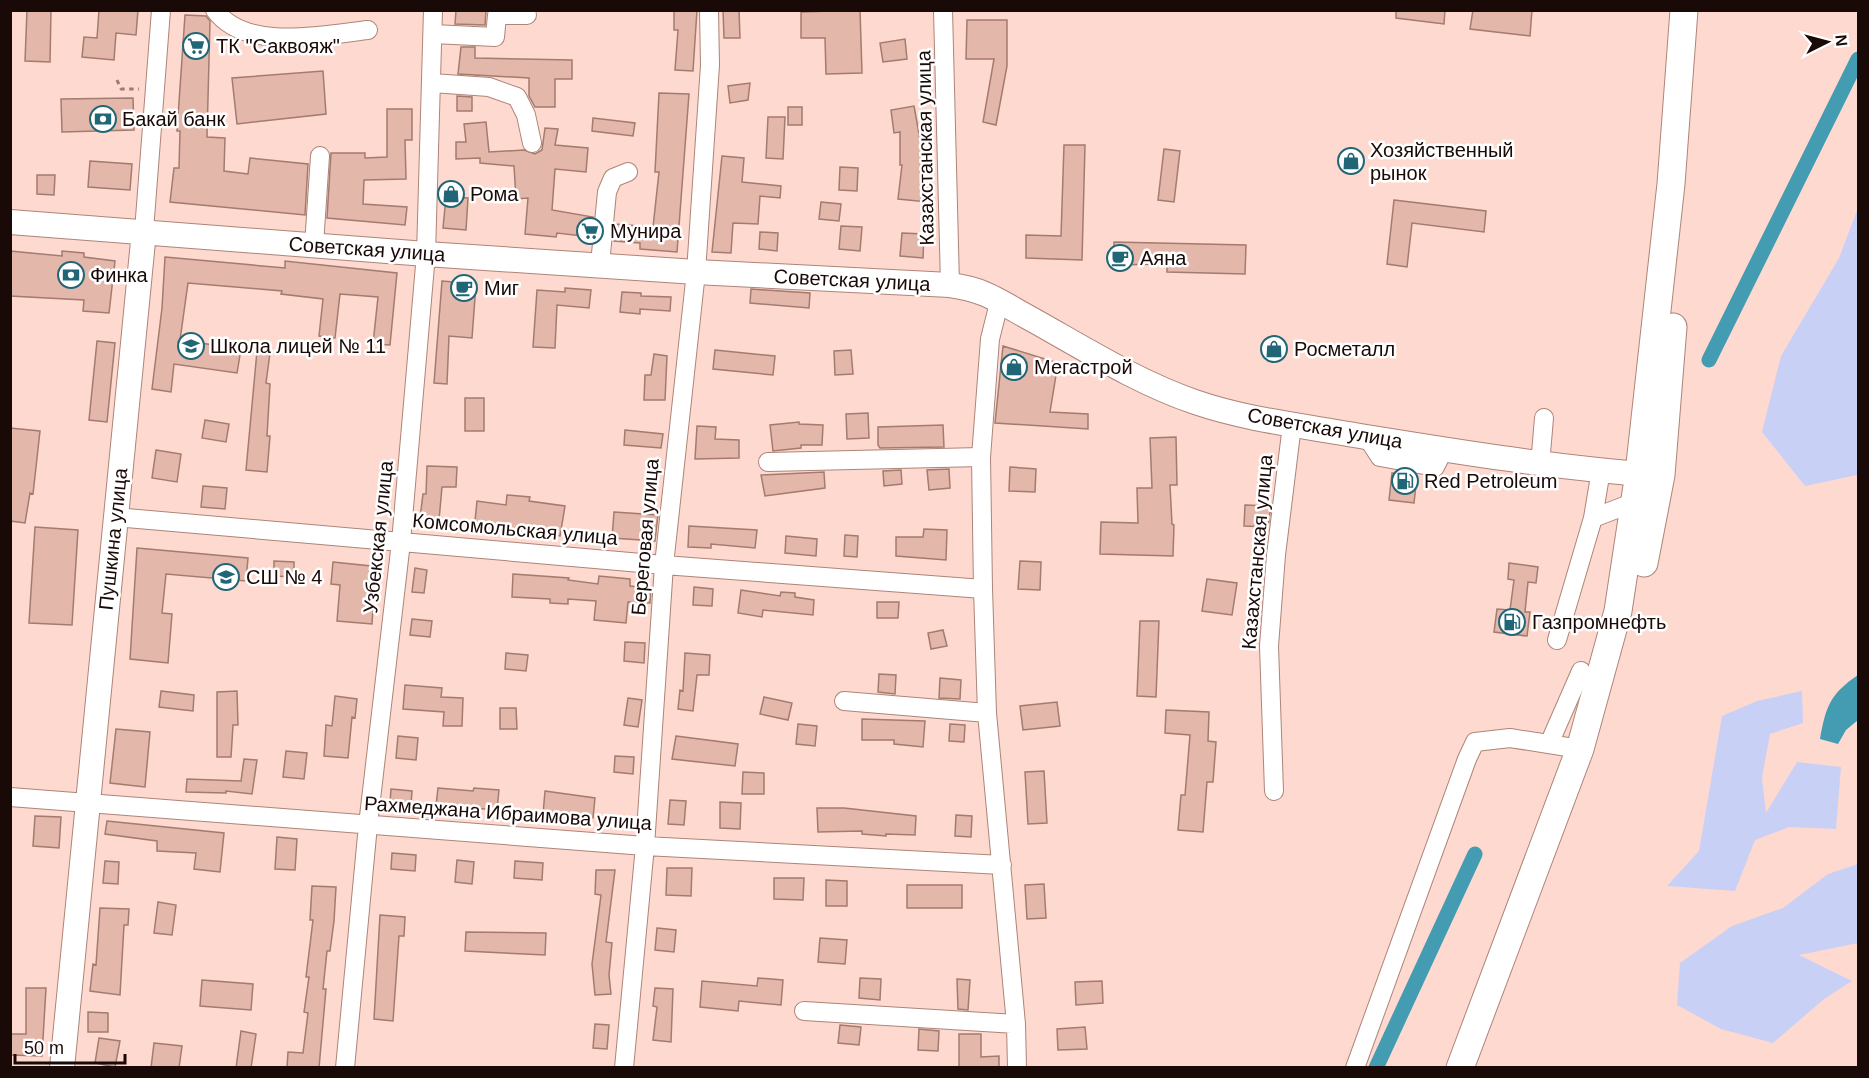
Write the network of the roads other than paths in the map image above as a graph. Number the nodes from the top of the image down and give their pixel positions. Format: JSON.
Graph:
{"nodes":[{"id":1,"x":161,"y":10,"type":"edge"},
{"id":2,"x":215,"y":10,"type":"edge"},
{"id":3,"x":433,"y":10,"type":"edge"},
{"id":4,"x":709,"y":10,"type":"edge"},
{"id":5,"x":943,"y":10,"type":"edge"},
{"id":6,"x":1684,"y":10,"type":"edge"},
{"id":7,"x":1703,"y":10,"type":"edge"},
{"id":8,"x":527,"y":15,"type":"dead end"},
{"id":9,"x":368,"y":30,"type":"dead end"},
{"id":10,"x":433,"y":34,"type":"junction"},
{"id":11,"x":432,"y":83,"type":"junction"},
{"id":12,"x":532,"y":142,"type":"dead end"},
{"id":13,"x":320,"y":156,"type":"dead end"},
{"id":14,"x":628,"y":172,"type":"dead end"},
{"id":15,"x":10,"y":222,"type":"edge"},
{"id":16,"x":144,"y":231,"type":"junction"},
{"id":17,"x":314,"y":245,"type":"junction"},
{"id":18,"x":426,"y":254,"type":"junction"},
{"id":19,"x":600,"y":264,"type":"junction"},
{"id":20,"x":696,"y":272,"type":"junction"},
{"id":21,"x":950,"y":285,"type":"junction"},
{"id":22,"x":1000,"y":299,"type":"junction"},
{"id":23,"x":1544,"y":418,"type":"dead end"},
{"id":24,"x":1292,"y":425,"type":"junction"},
{"id":25,"x":981,"y":457,"type":"junction"},
{"id":26,"x":768,"y":462,"type":"dead end"},
{"id":27,"x":1540,"y":465,"type":"junction"},
{"id":28,"x":1601,"y":470,"type":"junction"},
{"id":29,"x":1650,"y":474,"type":"junction"},
{"id":30,"x":1635,"y":502,"type":"junction"},
{"id":31,"x":115,"y":517,"type":"junction"},
{"id":32,"x":1593,"y":518,"type":"junction"},
{"id":33,"x":401,"y":542,"type":"junction"},
{"id":34,"x":664,"y":565,"type":"junction"},
{"id":35,"x":983,"y":589,"type":"junction"},
{"id":36,"x":1557,"y":640,"type":"dead end"},
{"id":37,"x":1581,"y":671,"type":"dead end"},
{"id":38,"x":844,"y":701,"type":"dead end"},
{"id":39,"x":987,"y":713,"type":"junction"},
{"id":40,"x":1549,"y":744,"type":"junction"},
{"id":41,"x":1580,"y":749,"type":"junction"},
{"id":42,"x":1274,"y":791,"type":"dead end"},
{"id":43,"x":10,"y":797,"type":"edge"},
{"id":44,"x":88,"y":803,"type":"junction"},
{"id":45,"x":368,"y":825,"type":"junction"},
{"id":46,"x":645,"y":846,"type":"junction"},
{"id":47,"x":1002,"y":865,"type":"junction"},
{"id":48,"x":804,"y":1011,"type":"dead end"},
{"id":49,"x":1016,"y":1024,"type":"junction"},
{"id":50,"x":63,"y":1068,"type":"edge"},
{"id":51,"x":345,"y":1068,"type":"edge"},
{"id":52,"x":624,"y":1068,"type":"edge"},
{"id":53,"x":1017,"y":1068,"type":"edge"},
{"id":54,"x":1355,"y":1068,"type":"edge"},
{"id":55,"x":1460,"y":1068,"type":"edge"},
{"id":56,"x":1478,"y":1068,"type":"edge"}],
"edges":[{"from":1,"to":16,"type":"street","name":"Пушкина улица"},
{"from":2,"to":9,"type":"street"},
{"from":3,"to":10,"type":"street","name":"Узбекская улица"},
{"from":4,"to":20,"type":"street","name":"Береговая улица"},
{"from":5,"to":21,"type":"street","name":"Казахстанская улица"},
{"from":6,"to":29,"type":"highway"},
{"from":7,"to":29,"type":"highway"},
{"from":8,"to":10,"type":"street"},
{"from":10,"to":11,"type":"street","name":"Узбекская улица"},
{"from":11,"to":12,"type":"street"},
{"from":11,"to":18,"type":"street","name":"Узбекская улица"},
{"from":13,"to":17,"type":"street"},
{"from":14,"to":19,"type":"street"},
{"from":15,"to":16,"type":"main road","name":"Советская улица"},
{"from":16,"to":17,"type":"main road","name":"Советская улица"},
{"from":16,"to":31,"type":"main road","name":"Пушкина улица"},
{"from":17,"to":18,"type":"main road","name":"Советская улица"},
{"from":18,"to":19,"type":"main road","name":"Советская улица"},
{"from":18,"to":33,"type":"street","name":"Узбекская улица"},
{"from":19,"to":20,"type":"main road","name":"Советская улица"},
{"from":20,"to":21,"type":"main road","name":"Советская улица"},
{"from":20,"to":34,"type":"street","name":"Береговая улица"},
{"from":21,"to":22,"type":"main road","name":"Советская улица"},
{"from":22,"to":24,"type":"main road","name":"Советская улица"},
{"from":22,"to":25,"type":"street"},
{"from":23,"to":27,"type":"street"},
{"from":24,"to":27,"type":"main road","name":"Советская улица"},
{"from":24,"to":42,"type":"street","name":"Казахстанская улица"},
{"from":25,"to":26,"type":"street"},
{"from":25,"to":35,"type":"street"},
{"from":27,"to":28,"type":"main road","name":"Советская улица"},
{"from":28,"to":29,"type":"main road","name":"Советская улица"},
{"from":28,"to":32,"type":"street"},
{"from":29,"to":30,"type":"highway"},
{"from":29,"to":56,"type":"highway"},
{"from":30,"to":32,"type":"street"},
{"from":30,"to":41,"type":"highway"},
{"from":31,"to":33,"type":"street","name":"Комсомольская улица"},
{"from":31,"to":44,"type":"main road","name":"Пушкина улица"},
{"from":32,"to":36,"type":"street"},
{"from":33,"to":34,"type":"street","name":"Комсомольская улица"},
{"from":33,"to":45,"type":"street","name":"Узбекская улица"},
{"from":34,"to":35,"type":"street","name":"Комсомольская улица"},
{"from":34,"to":46,"type":"street","name":"Береговая улица"},
{"from":35,"to":39,"type":"street"},
{"from":37,"to":40,"type":"street"},
{"from":38,"to":39,"type":"street"},
{"from":39,"to":47,"type":"street"},
{"from":40,"to":41,"type":"street"},
{"from":40,"to":54,"type":"street"},
{"from":41,"to":55,"type":"highway"},
{"from":43,"to":44,"type":"street","name":"Рахмеджана Ибраимова улица"},
{"from":44,"to":45,"type":"street","name":"Рахмеджана Ибраимова улица"},
{"from":44,"to":50,"type":"main road","name":"Пушкина улица"},
{"from":45,"to":46,"type":"street","name":"Рахмеджана Ибраимова улица"},
{"from":45,"to":51,"type":"street","name":"Узбекская улица"},
{"from":46,"to":47,"type":"street","name":"Рахмеджана Ибраимова улица"},
{"from":46,"to":52,"type":"street","name":"Береговая улица"},
{"from":47,"to":49,"type":"street"},
{"from":48,"to":49,"type":"street"},
{"from":49,"to":53,"type":"street"}]}
